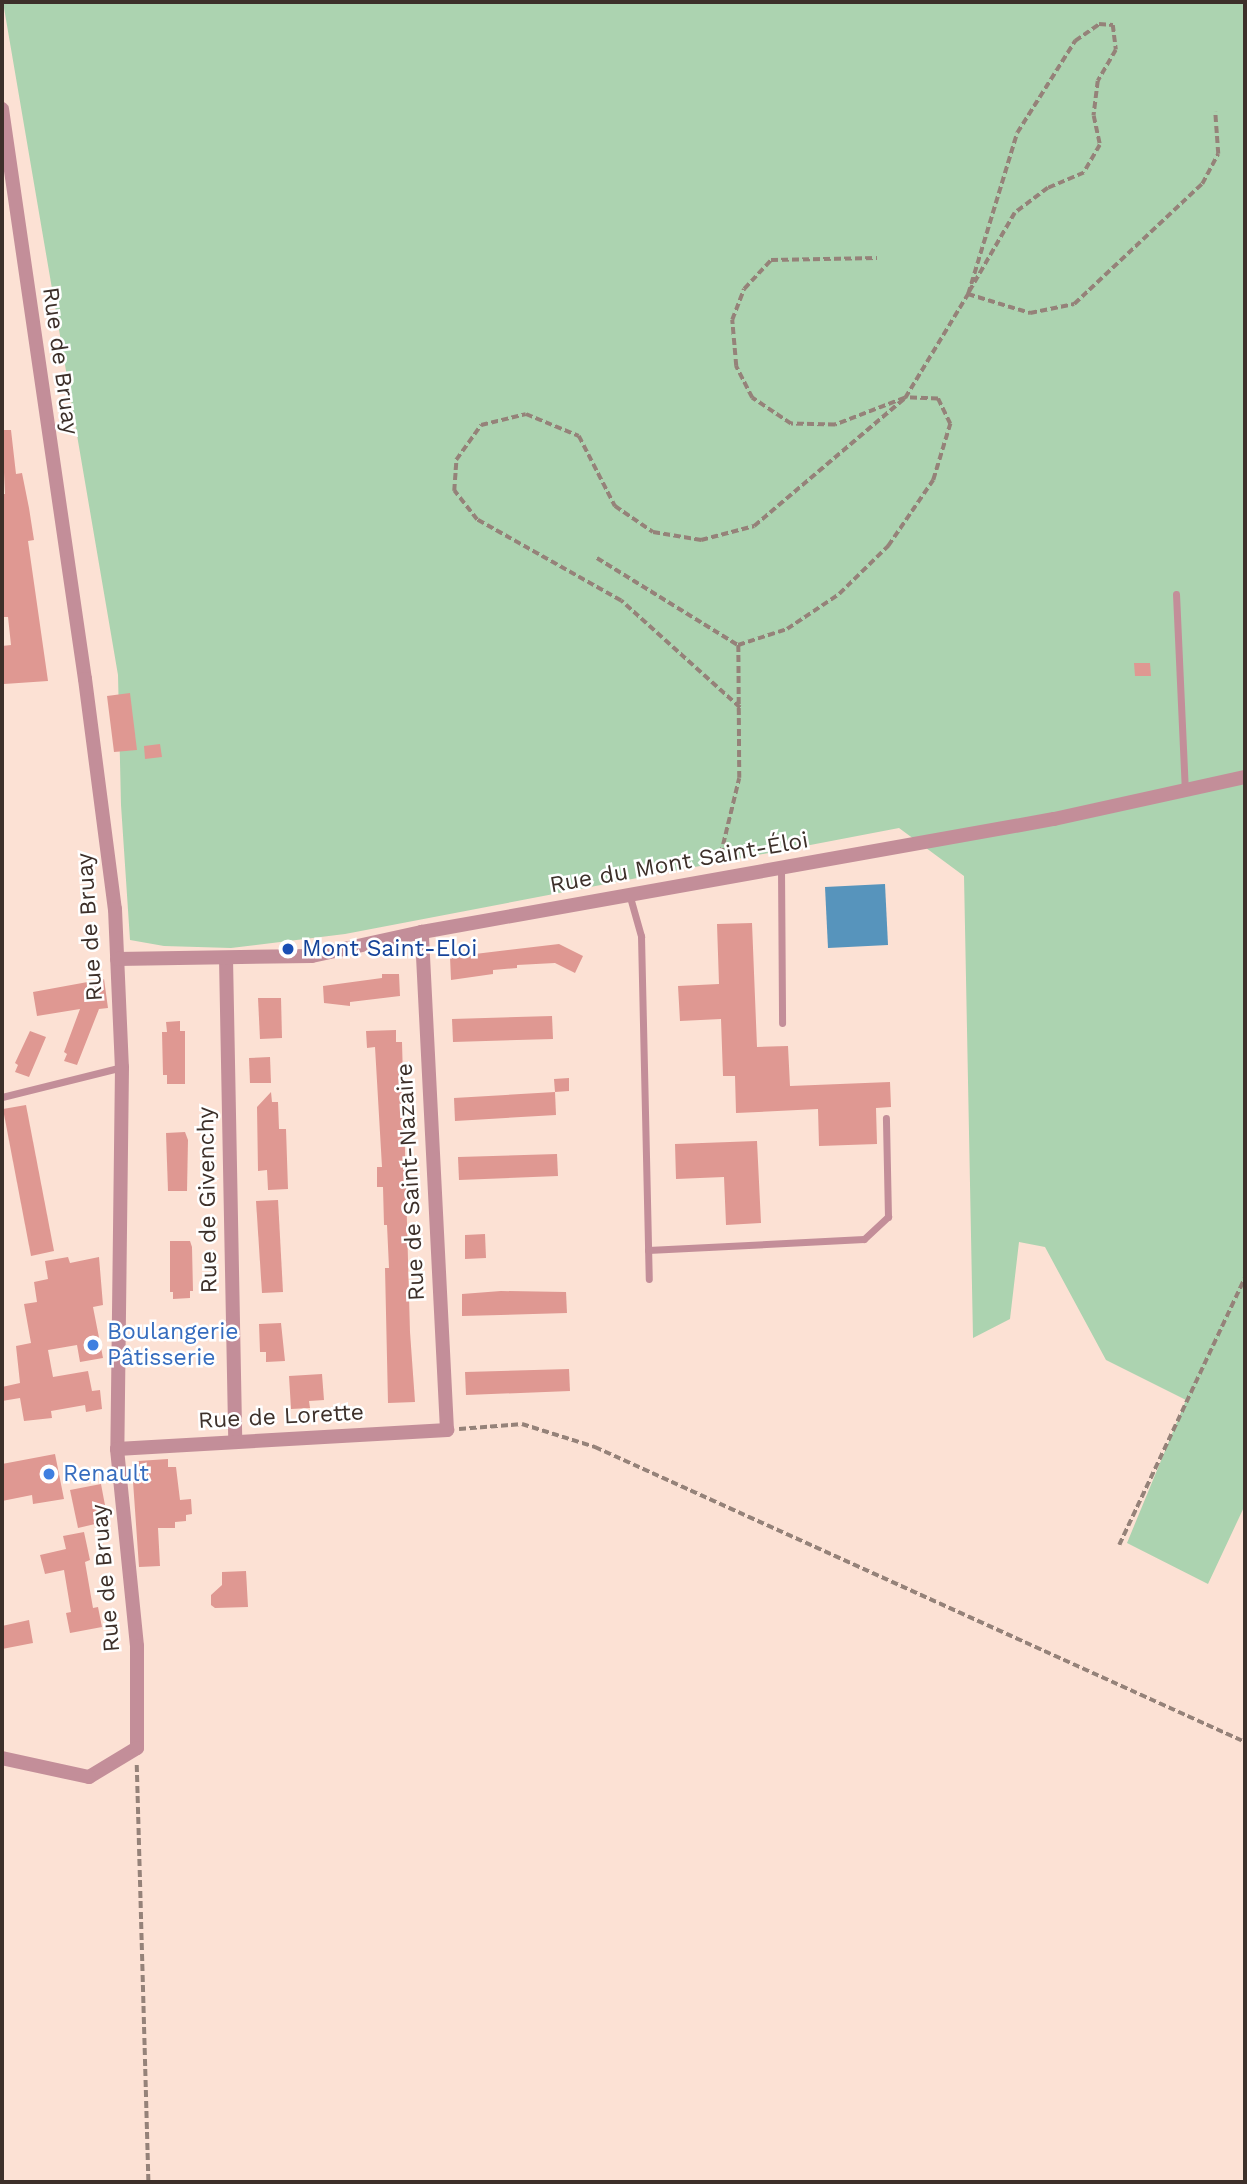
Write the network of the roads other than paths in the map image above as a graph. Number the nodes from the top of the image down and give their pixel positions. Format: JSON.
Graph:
{"nodes":[{"id":1,"x":2,"y":109,"type":"edge"},
{"id":2,"x":1176,"y":594,"type":"dead end"},
{"id":3,"x":1245,"y":777,"type":"edge"},
{"id":4,"x":1185,"y":790,"type":"junction"},
{"id":5,"x":781,"y":867,"type":"junction"},
{"id":6,"x":630,"y":897,"type":"junction"},
{"id":7,"x":422,"y":932,"type":"junction"},
{"id":8,"x":226,"y":958,"type":"junction"},
{"id":9,"x":117,"y":959,"type":"junction"},
{"id":10,"x":782,"y":1023,"type":"dead end"},
{"id":11,"x":122,"y":1067,"type":"junction"},
{"id":12,"x":2,"y":1097,"type":"edge"},
{"id":13,"x":886,"y":1118,"type":"dead end"},
{"id":14,"x":648,"y":1250,"type":"junction"},
{"id":15,"x":649,"y":1279,"type":"dead end"},
{"id":16,"x":447,"y":1430,"type":"joint"},
{"id":17,"x":235,"y":1441,"type":"junction"},
{"id":18,"x":117,"y":1449,"type":"junction"},
{"id":19,"x":2,"y":1758,"type":"edge"}],
"edges":[{"from":1,"to":9,"type":"street","name":"Rue de Bruay"},
{"from":2,"to":4,"type":"lane"},
{"from":3,"to":4,"type":"street","name":"Rue du Mont Saint-Éloi"},
{"from":4,"to":5,"type":"street","name":"Rue du Mont Saint-Éloi"},
{"from":5,"to":6,"type":"street","name":"Rue du Mont Saint-Éloi"},
{"from":5,"to":10,"type":"lane"},
{"from":6,"to":7,"type":"street","name":"Rue du Mont Saint-Éloi"},
{"from":6,"to":14,"type":"lane"},
{"from":7,"to":8,"type":"street","name":"Rue du Mont Saint-Éloi"},
{"from":7,"to":16,"type":"street","name":"Rue de Saint-Nazaire"},
{"from":8,"to":9,"type":"street","name":"Rue du Mont Saint-Éloi"},
{"from":8,"to":17,"type":"street","name":"Rue de Givenchy"},
{"from":9,"to":11,"type":"street","name":"Rue de Bruay"},
{"from":11,"to":12,"type":"lane"},
{"from":11,"to":18,"type":"street","name":"Rue de Bruay"},
{"from":13,"to":14,"type":"lane"},
{"from":14,"to":15,"type":"lane"},
{"from":16,"to":17,"type":"street","name":"Rue de Lorette"},
{"from":17,"to":18,"type":"street","name":"Rue de Lorette"},
{"from":18,"to":19,"type":"street","name":"Rue de Bruay"}]}
